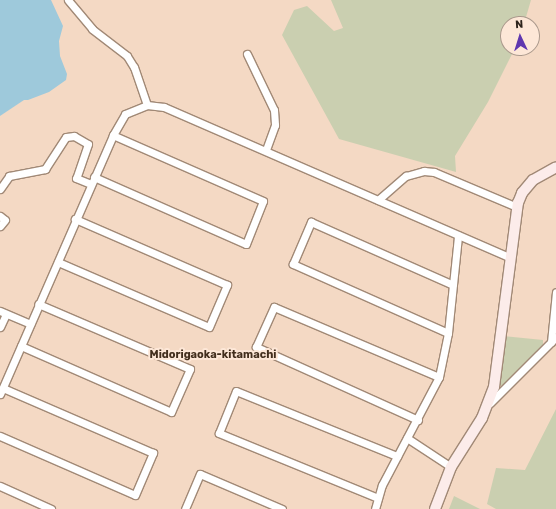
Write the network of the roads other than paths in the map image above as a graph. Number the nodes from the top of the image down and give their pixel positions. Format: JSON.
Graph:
{"nodes":[{"id":1,"x":68,"y":0,"type":"edge"},
{"id":2,"x":247,"y":54,"type":"dead end"},
{"id":3,"x":147,"y":104,"type":"junction"},
{"id":4,"x":113,"y":135,"type":"junction"},
{"id":5,"x":266,"y":150,"type":"junction"},
{"id":6,"x":556,"y":166,"type":"edge"},
{"id":7,"x":94,"y":177,"type":"junction"},
{"id":8,"x":91,"y":184,"type":"junction"},
{"id":9,"x":0,"y":189,"type":"edge"},
{"id":10,"x":378,"y":200,"type":"junction"},
{"id":11,"x":517,"y":207,"type":"junction"},
{"id":12,"x":0,"y":216,"type":"edge"},
{"id":13,"x":75,"y":219,"type":"junction"},
{"id":14,"x":0,"y":226,"type":"edge"},
{"id":15,"x":458,"y":236,"type":"junction"},
{"id":16,"x":509,"y":257,"type":"junction"},
{"id":17,"x":58,"y":262,"type":"junction"},
{"id":18,"x":453,"y":285,"type":"junction"},
{"id":19,"x":556,"y":292,"type":"edge"},
{"id":20,"x":38,"y":304,"type":"junction"},
{"id":21,"x":3,"y":313,"type":"edge"},
{"id":22,"x":30,"y":324,"type":"junction"},
{"id":23,"x":0,"y":326,"type":"edge"},
{"id":24,"x":448,"y":333,"type":"junction"},
{"id":25,"x":553,"y":340,"type":"edge"},
{"id":26,"x":21,"y":346,"type":"junction"},
{"id":27,"x":439,"y":377,"type":"junction"},
{"id":28,"x":1,"y":391,"type":"edge"},
{"id":29,"x":488,"y":405,"type":"junction"},
{"id":30,"x":418,"y":420,"type":"junction"},
{"id":31,"x":0,"y":436,"type":"edge"},
{"id":32,"x":407,"y":438,"type":"junction"},
{"id":33,"x":397,"y":456,"type":"junction"},
{"id":34,"x":451,"y":467,"type":"junction"},
{"id":35,"x":0,"y":486,"type":"edge"},
{"id":36,"x":378,"y":498,"type":"junction"},
{"id":37,"x":51,"y":509,"type":"edge"},
{"id":38,"x":185,"y":509,"type":"edge"},
{"id":39,"x":282,"y":509,"type":"edge"},
{"id":40,"x":375,"y":509,"type":"edge"},
{"id":41,"x":434,"y":509,"type":"edge"}],
"edges":[{"from":1,"to":3,"type":"street"},
{"from":2,"to":5,"type":"street"},
{"from":3,"to":4,"type":"street"},
{"from":3,"to":5,"type":"street"},
{"from":4,"to":7,"type":"street"},
{"from":4,"to":7,"type":"street"},
{"from":5,"to":10,"type":"street"},
{"from":6,"to":11,"type":"street"},
{"from":7,"to":8,"type":"street"},
{"from":8,"to":9,"type":"street"},
{"from":8,"to":13,"type":"street"},
{"from":10,"to":11,"type":"street"},
{"from":10,"to":15,"type":"street"},
{"from":11,"to":16,"type":"street"},
{"from":12,"to":14,"type":"street"},
{"from":13,"to":17,"type":"street"},
{"from":13,"to":17,"type":"street"},
{"from":15,"to":16,"type":"street"},
{"from":15,"to":18,"type":"street"},
{"from":16,"to":29,"type":"street"},
{"from":17,"to":20,"type":"street"},
{"from":18,"to":24,"type":"street"},
{"from":18,"to":24,"type":"street"},
{"from":19,"to":25,"type":"street"},
{"from":20,"to":22,"type":"street"},
{"from":20,"to":26,"type":"street"},
{"from":21,"to":22,"type":"street"},
{"from":21,"to":23,"type":"street"},
{"from":22,"to":26,"type":"street"},
{"from":24,"to":27,"type":"street"},
{"from":25,"to":29,"type":"street"},
{"from":26,"to":28,"type":"street"},
{"from":27,"to":30,"type":"street"},
{"from":27,"to":30,"type":"street"},
{"from":28,"to":31,"type":"street"},
{"from":29,"to":34,"type":"street"},
{"from":30,"to":32,"type":"street"},
{"from":32,"to":33,"type":"street"},
{"from":32,"to":34,"type":"street"},
{"from":33,"to":36,"type":"street"},
{"from":33,"to":36,"type":"street"},
{"from":34,"to":41,"type":"street"},
{"from":35,"to":37,"type":"street"},
{"from":36,"to":40,"type":"street"},
{"from":38,"to":39,"type":"street"}]}
